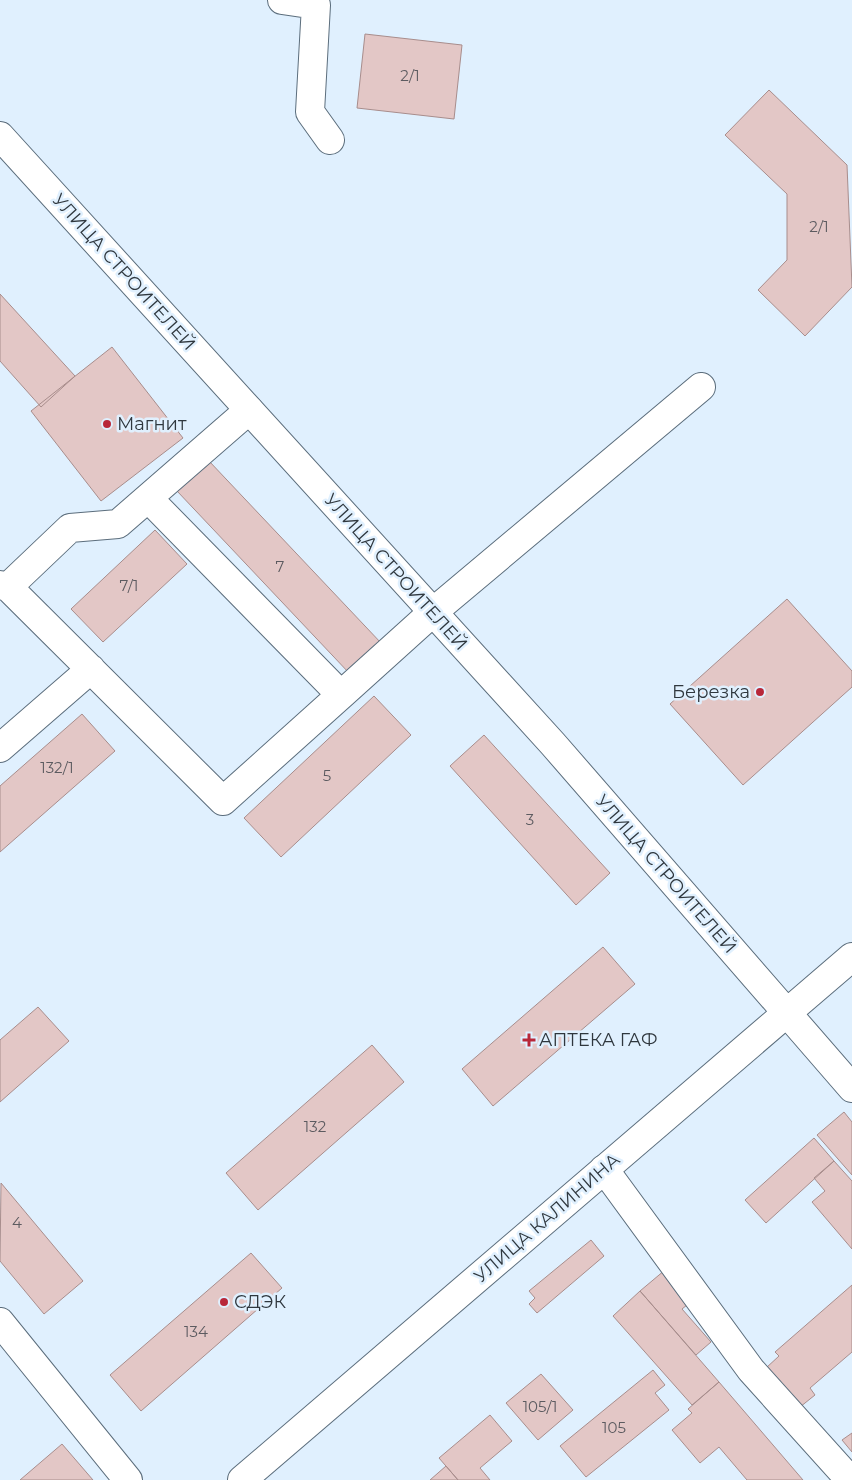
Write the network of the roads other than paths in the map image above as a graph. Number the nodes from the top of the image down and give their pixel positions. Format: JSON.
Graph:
{"nodes":[{"id":1,"x":282,"y":0,"type":"edge"},
{"id":2,"x":0,"y":136,"type":"edge"},
{"id":3,"x":330,"y":140,"type":"dead end"},
{"id":4,"x":701,"y":387,"type":"dead end"},
{"id":5,"x":249,"y":410,"type":"junction"},
{"id":6,"x":148,"y":498,"type":"junction"},
{"id":7,"x":4,"y":586,"type":"edge"},
{"id":8,"x":433,"y":612,"type":"junction"},
{"id":9,"x":91,"y":669,"type":"junction"},
{"id":10,"x":341,"y":695,"type":"junction"},
{"id":11,"x":0,"y":748,"type":"edge"},
{"id":12,"x":852,"y":957,"type":"edge"},
{"id":13,"x":787,"y":1013,"type":"junction"},
{"id":14,"x":852,"y":1088,"type":"edge"},
{"id":15,"x":604,"y":1169,"type":"junction"},
{"id":16,"x":0,"y":1322,"type":"edge"},
{"id":17,"x":254,"y":1476,"type":"edge"},
{"id":18,"x":128,"y":1480,"type":"edge"},
{"id":19,"x":850,"y":1480,"type":"edge"}],
"edges":[{"from":1,"to":3,"type":"main road"},
{"from":2,"to":5,"type":"main road","name":"УЛИЦА СТРОИТЕЛЕЙ"},
{"from":4,"to":8,"type":"main road"},
{"from":5,"to":6,"type":"main road"},
{"from":5,"to":8,"type":"main road","name":"УЛИЦА СТРОИТЕЛЕЙ"},
{"from":6,"to":7,"type":"main road"},
{"from":6,"to":10,"type":"main road"},
{"from":7,"to":9,"type":"main road"},
{"from":8,"to":10,"type":"main road"},
{"from":8,"to":13,"type":"main road","name":"УЛИЦА СТРОИТЕЛЕЙ"},
{"from":9,"to":10,"type":"main road"},
{"from":9,"to":11,"type":"main road"},
{"from":12,"to":13,"type":"main road","name":"УЛИЦА КАЛИНИНА"},
{"from":13,"to":14,"type":"main road","name":"УЛИЦА СТРОИТЕЛЕЙ"},
{"from":13,"to":15,"type":"main road","name":"УЛИЦА КАЛИНИНА"},
{"from":15,"to":17,"type":"main road","name":"УЛИЦА КАЛИНИНА"},
{"from":15,"to":19,"type":"main road"},
{"from":16,"to":18,"type":"main road"}]}
